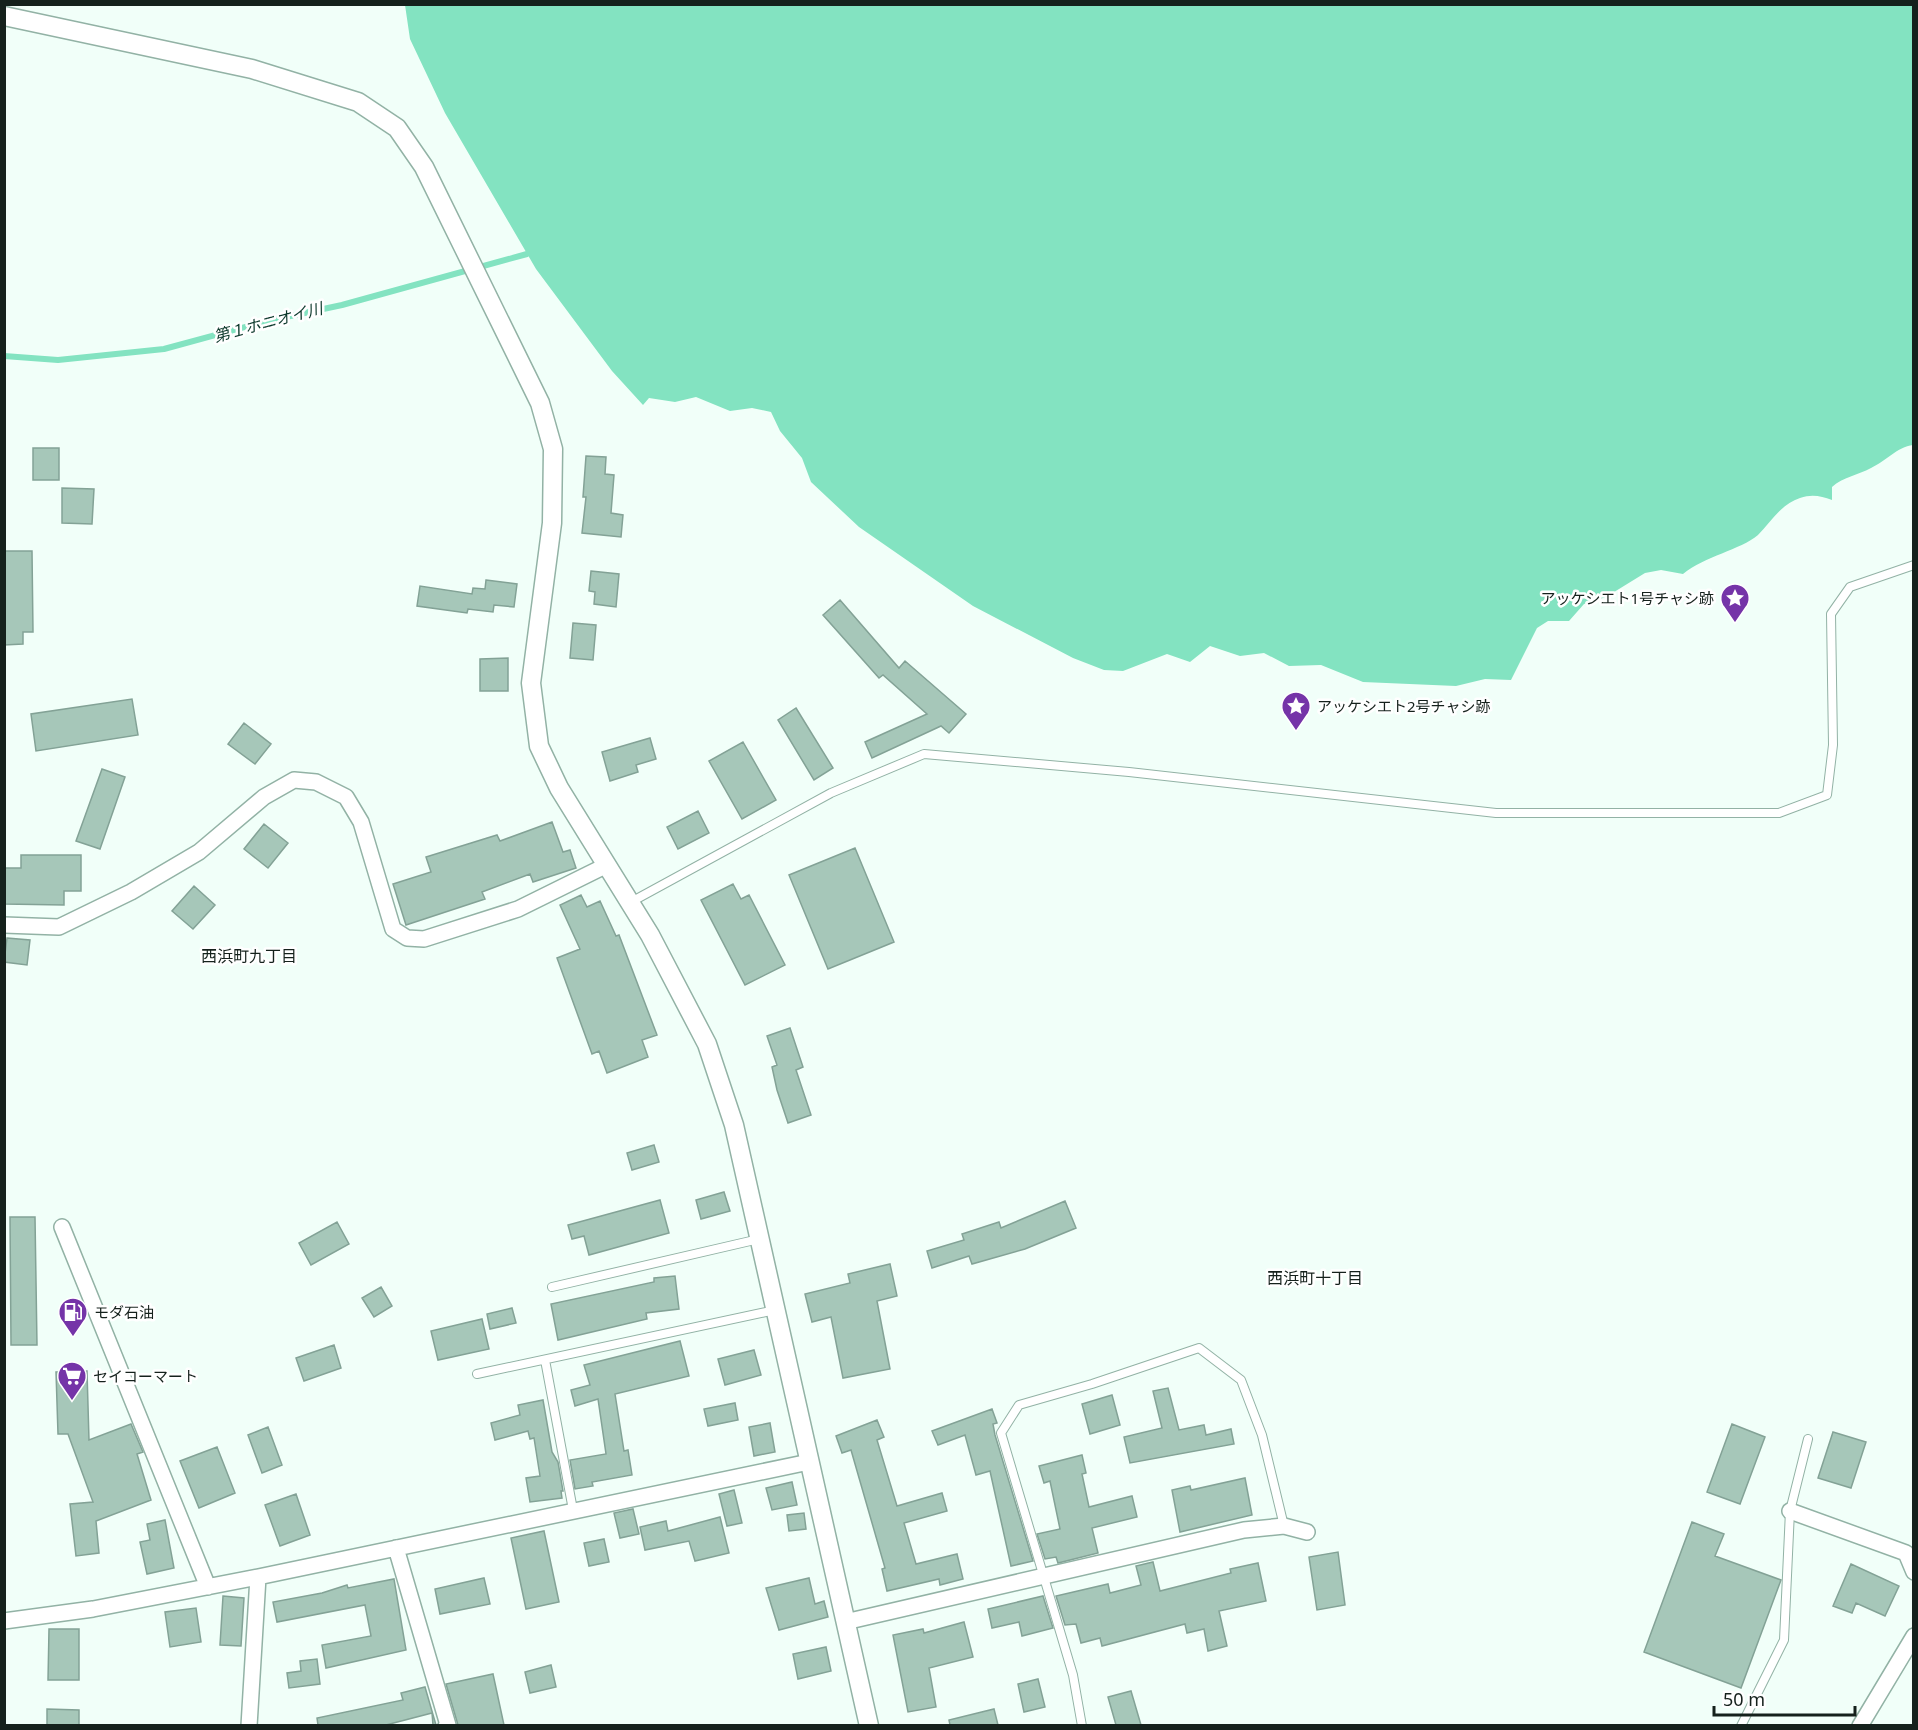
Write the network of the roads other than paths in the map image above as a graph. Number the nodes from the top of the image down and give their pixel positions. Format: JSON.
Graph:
{"nodes":[{"id":1,"x":4,"y":16,"type":"edge"},
{"id":2,"x":1914,"y":566,"type":"edge"},
{"id":3,"x":607,"y":866,"type":"junction"},
{"id":4,"x":630,"y":903,"type":"junction"},
{"id":5,"x":4,"y":925,"type":"edge"},
{"id":6,"x":62,"y":1227,"type":"dead end"},
{"id":7,"x":759,"y":1239,"type":"junction"},
{"id":8,"x":552,"y":1287,"type":"dead end"},
{"id":9,"x":775,"y":1310,"type":"junction"},
{"id":10,"x":545,"y":1360,"type":"junction"},
{"id":11,"x":477,"y":1374,"type":"dead end"},
{"id":12,"x":1808,"y":1439,"type":"dead end"},
{"id":13,"x":809,"y":1462,"type":"junction"},
{"id":14,"x":573,"y":1510,"type":"junction"},
{"id":15,"x":1790,"y":1511,"type":"junction"},
{"id":16,"x":1284,"y":1526,"type":"junction"},
{"id":17,"x":1307,"y":1532,"type":"dead end"},
{"id":18,"x":396,"y":1548,"type":"junction"},
{"id":19,"x":1914,"y":1572,"type":"edge"},
{"id":20,"x":1044,"y":1576,"type":"junction"},
{"id":21,"x":258,"y":1577,"type":"junction"},
{"id":22,"x":208,"y":1587,"type":"junction"},
{"id":23,"x":4,"y":1621,"type":"edge"},
{"id":24,"x":845,"y":1622,"type":"junction"},
{"id":25,"x":1914,"y":1636,"type":"edge"},
{"id":26,"x":249,"y":1725,"type":"edge"},
{"id":27,"x":446,"y":1725,"type":"edge"},
{"id":28,"x":869,"y":1725,"type":"edge"},
{"id":29,"x":1082,"y":1725,"type":"edge"},
{"id":30,"x":1741,"y":1725,"type":"edge"},
{"id":31,"x":1860,"y":1725,"type":"edge"}],
"edges":[{"from":1,"to":3,"type":"street"},
{"from":2,"to":4,"type":"lane"},
{"from":3,"to":4,"type":"street"},
{"from":3,"to":5,"type":"street"},
{"from":4,"to":7,"type":"street"},
{"from":6,"to":22,"type":"street"},
{"from":7,"to":8,"type":"lane"},
{"from":7,"to":9,"type":"street"},
{"from":9,"to":10,"type":"lane"},
{"from":9,"to":13,"type":"street"},
{"from":10,"to":11,"type":"lane"},
{"from":10,"to":14,"type":"lane"},
{"from":12,"to":15,"type":"lane"},
{"from":13,"to":14,"type":"street"},
{"from":13,"to":24,"type":"street"},
{"from":14,"to":18,"type":"street"},
{"from":15,"to":19,"type":"street"},
{"from":15,"to":30,"type":"lane"},
{"from":16,"to":17,"type":"street"},
{"from":16,"to":20,"type":"street"},
{"from":16,"to":20,"type":"lane"},
{"from":18,"to":21,"type":"street"},
{"from":18,"to":27,"type":"street"},
{"from":20,"to":24,"type":"street"},
{"from":20,"to":29,"type":"lane"},
{"from":21,"to":22,"type":"street"},
{"from":21,"to":26,"type":"street"},
{"from":22,"to":23,"type":"street"},
{"from":24,"to":28,"type":"street"},
{"from":25,"to":31,"type":"street"}]}
